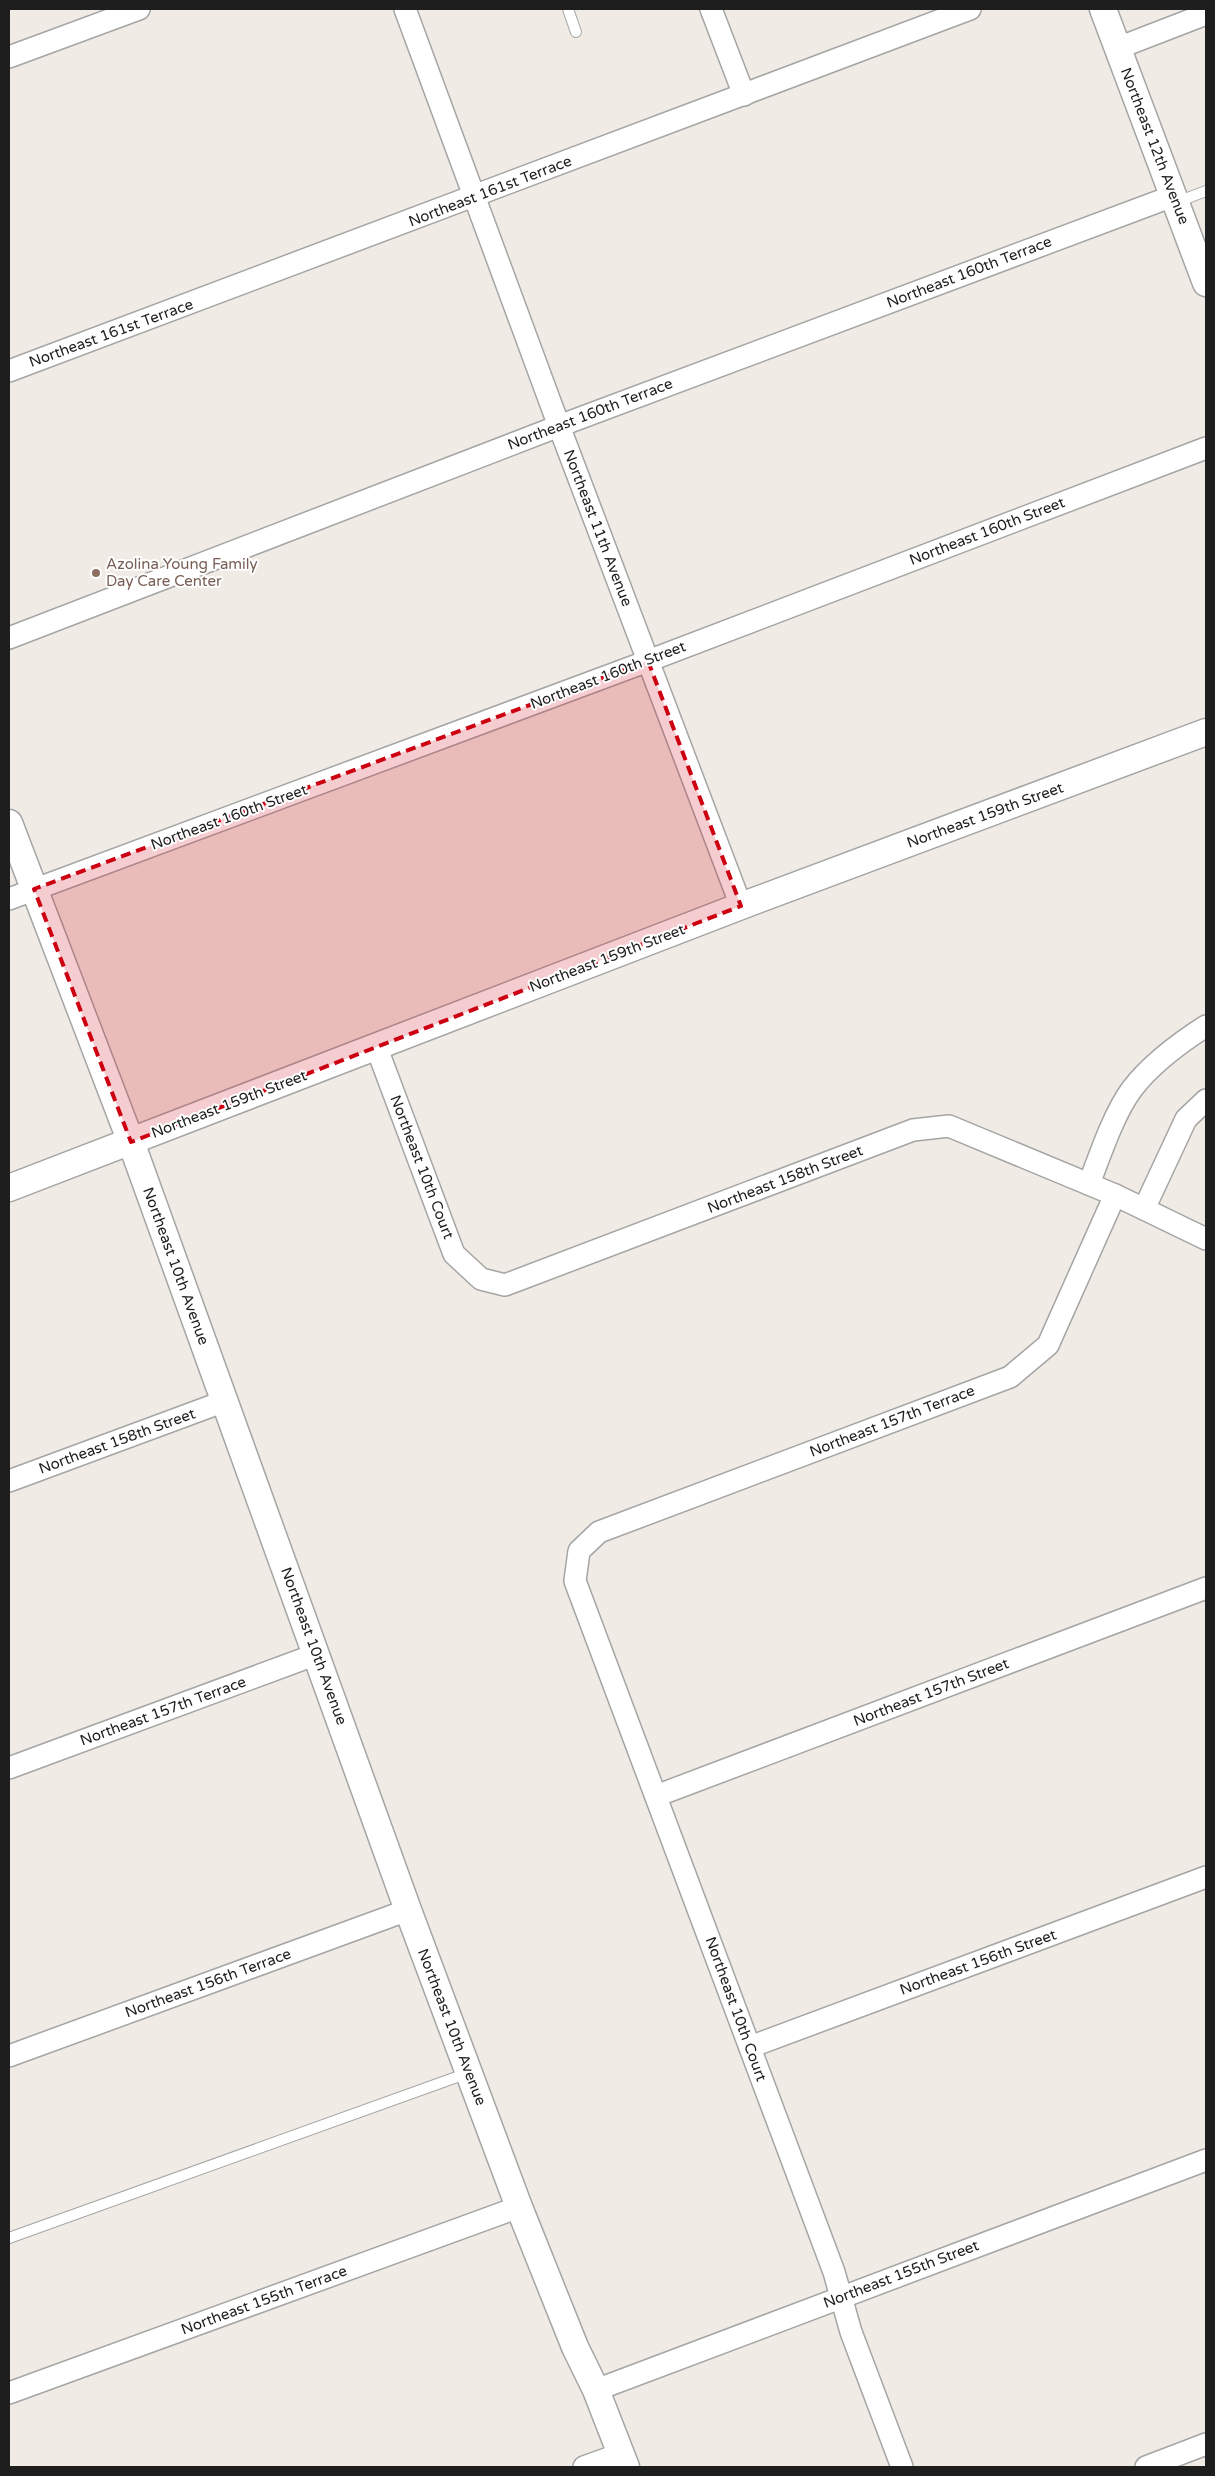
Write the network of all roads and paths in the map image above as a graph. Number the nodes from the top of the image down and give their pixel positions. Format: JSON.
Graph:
{"nodes":[{"id":1,"x":139,"y":9,"type":"edge"},
{"id":2,"x":405,"y":9,"type":"edge"},
{"id":3,"x":568,"y":9,"type":"edge"},
{"id":4,"x":710,"y":9,"type":"edge"},
{"id":5,"x":970,"y":9,"type":"edge"},
{"id":6,"x":1103,"y":9,"type":"edge"},
{"id":7,"x":1206,"y":14,"type":"edge"},
{"id":8,"x":576,"y":32,"type":"dead end"},
{"id":9,"x":1118,"y":48,"type":"junction"},
{"id":10,"x":9,"y":57,"type":"edge"},
{"id":11,"x":744,"y":94,"type":"junction"},
{"id":12,"x":1206,"y":191,"type":"edge"},
{"id":13,"x":473,"y":197,"type":"junction"},
{"id":14,"x":1175,"y":199,"type":"junction"},
{"id":15,"x":1206,"y":283,"type":"edge"},
{"id":16,"x":9,"y":371,"type":"edge"},
{"id":17,"x":559,"y":426,"type":"junction"},
{"id":18,"x":1206,"y":448,"type":"edge"},
{"id":19,"x":9,"y":638,"type":"edge"},
{"id":20,"x":648,"y":661,"type":"junction"},
{"id":21,"x":1206,"y":732,"type":"edge"},
{"id":22,"x":9,"y":823,"type":"edge"},
{"id":23,"x":34,"y":889,"type":"junction"},
{"id":24,"x":9,"y":899,"type":"edge"},
{"id":25,"x":741,"y":906,"type":"junction"},
{"id":26,"x":1206,"y":1026,"type":"edge"},
{"id":27,"x":376,"y":1046,"type":"junction"},
{"id":28,"x":1206,"y":1100,"type":"edge"},
{"id":29,"x":131,"y":1142,"type":"junction"},
{"id":30,"x":1089,"y":1184,"type":"junction"},
{"id":31,"x":9,"y":1188,"type":"edge"},
{"id":32,"x":1115,"y":1195,"type":"junction"},
{"id":33,"x":1144,"y":1209,"type":"junction"},
{"id":34,"x":1206,"y":1239,"type":"edge"},
{"id":35,"x":481,"y":1279,"type":"joint"},
{"id":36,"x":225,"y":1401,"type":"junction"},
{"id":37,"x":9,"y":1481,"type":"edge"},
{"id":38,"x":580,"y":1551,"type":"joint"},
{"id":39,"x":1206,"y":1588,"type":"edge"},
{"id":40,"x":317,"y":1654,"type":"junction"},
{"id":41,"x":9,"y":1768,"type":"edge"},
{"id":42,"x":656,"y":1796,"type":"junction"},
{"id":43,"x":1206,"y":1877,"type":"edge"},
{"id":44,"x":408,"y":1910,"type":"junction"},
{"id":45,"x":750,"y":2047,"type":"junction"},
{"id":46,"x":9,"y":2056,"type":"edge"},
{"id":47,"x":469,"y":2072,"type":"junction"},
{"id":48,"x":1206,"y":2160,"type":"edge"},
{"id":49,"x":519,"y":2207,"type":"junction"},
{"id":50,"x":9,"y":2238,"type":"edge"},
{"id":51,"x":840,"y":2297,"type":"junction"},
{"id":52,"x":596,"y":2390,"type":"junction"},
{"id":53,"x":9,"y":2394,"type":"edge"},
{"id":54,"x":1206,"y":2444,"type":"edge"},
{"id":55,"x":623,"y":2460,"type":"edge"},
{"id":56,"x":584,"y":2467,"type":"edge"},
{"id":57,"x":902,"y":2467,"type":"edge"},
{"id":58,"x":1146,"y":2467,"type":"edge"}],
"edges":[{"from":1,"to":10,"type":"street"},
{"from":2,"to":13,"type":"street","name":"Northeast 11th Avenue"},
{"from":3,"to":8,"type":"lane"},
{"from":4,"to":11,"type":"street"},
{"from":5,"to":11,"type":"street","name":"Northeast 161st Terrace"},
{"from":6,"to":9,"type":"street","name":"Northeast 12th Avenue"},
{"from":7,"to":9,"type":"street"},
{"from":9,"to":14,"type":"street","name":"Northeast 12th Avenue"},
{"from":11,"to":13,"type":"street","name":"Northeast 161st Terrace"},
{"from":12,"to":14,"type":"lane"},
{"from":13,"to":16,"type":"street","name":"Northeast 161st Terrace"},
{"from":13,"to":17,"type":"street","name":"Northeast 11th Avenue"},
{"from":14,"to":15,"type":"street","name":"Northeast 12th Avenue"},
{"from":14,"to":17,"type":"street","name":"Northeast 160th Terrace"},
{"from":17,"to":19,"type":"street","name":"Northeast 160th Terrace"},
{"from":17,"to":20,"type":"street","name":"Northeast 11th Avenue"},
{"from":18,"to":20,"type":"street","name":"Northeast 160th Street"},
{"from":20,"to":23,"type":"street","name":"Northeast 160th Street"},
{"from":20,"to":25,"type":"street","name":"Northeast 11th Avenue"},
{"from":21,"to":25,"type":"street","name":"Northeast 159th Street"},
{"from":22,"to":23,"type":"street","name":"Northeast 10th Avenue"},
{"from":23,"to":24,"type":"street","name":"Northeast 160th Street"},
{"from":23,"to":29,"type":"street","name":"Northeast 10th Avenue"},
{"from":25,"to":27,"type":"street","name":"Northeast 159th Street"},
{"from":26,"to":30,"type":"street"},
{"from":27,"to":29,"type":"street","name":"Northeast 159th Street"},
{"from":27,"to":35,"type":"street","name":"Northeast 10th Court"},
{"from":28,"to":33,"type":"street"},
{"from":29,"to":31,"type":"street","name":"Northeast 159th Street"},
{"from":29,"to":36,"type":"street","name":"Northeast 10th Avenue"},
{"from":30,"to":32,"type":"street","name":"Northeast 158th Street"},
{"from":30,"to":35,"type":"street","name":"Northeast 158th Street"},
{"from":32,"to":33,"type":"street","name":"Northeast 158th Street"},
{"from":32,"to":38,"type":"street","name":"Northeast 157th Terrace"},
{"from":33,"to":34,"type":"street","name":"Northeast 158th Street"},
{"from":36,"to":37,"type":"street","name":"Northeast 158th Street"},
{"from":36,"to":40,"type":"street","name":"Northeast 10th Avenue"},
{"from":38,"to":42,"type":"street","name":"Northeast 10th Court"},
{"from":39,"to":42,"type":"street","name":"Northeast 157th Street"},
{"from":40,"to":41,"type":"street","name":"Northeast 157th Terrace"},
{"from":40,"to":44,"type":"street","name":"Northeast 10th Avenue"},
{"from":42,"to":45,"type":"street","name":"Northeast 10th Court"},
{"from":43,"to":45,"type":"street","name":"Northeast 156th Street"},
{"from":44,"to":46,"type":"street","name":"Northeast 156th Terrace"},
{"from":44,"to":47,"type":"street","name":"Northeast 10th Avenue"},
{"from":45,"to":51,"type":"street","name":"Northeast 10th Court"},
{"from":47,"to":49,"type":"street","name":"Northeast 10th Avenue"},
{"from":47,"to":50,"type":"lane"},
{"from":48,"to":51,"type":"street","name":"Northeast 155th Street"},
{"from":49,"to":52,"type":"street","name":"Northeast 10th Avenue"},
{"from":49,"to":53,"type":"street","name":"Northeast 155th Terrace"},
{"from":51,"to":52,"type":"street","name":"Northeast 155th Street"},
{"from":51,"to":57,"type":"street","name":"Northeast 10th Court"},
{"from":52,"to":55,"type":"street","name":"Northeast 10th Avenue"},
{"from":54,"to":58,"type":"street"},
{"from":55,"to":56,"type":"street"}]}
